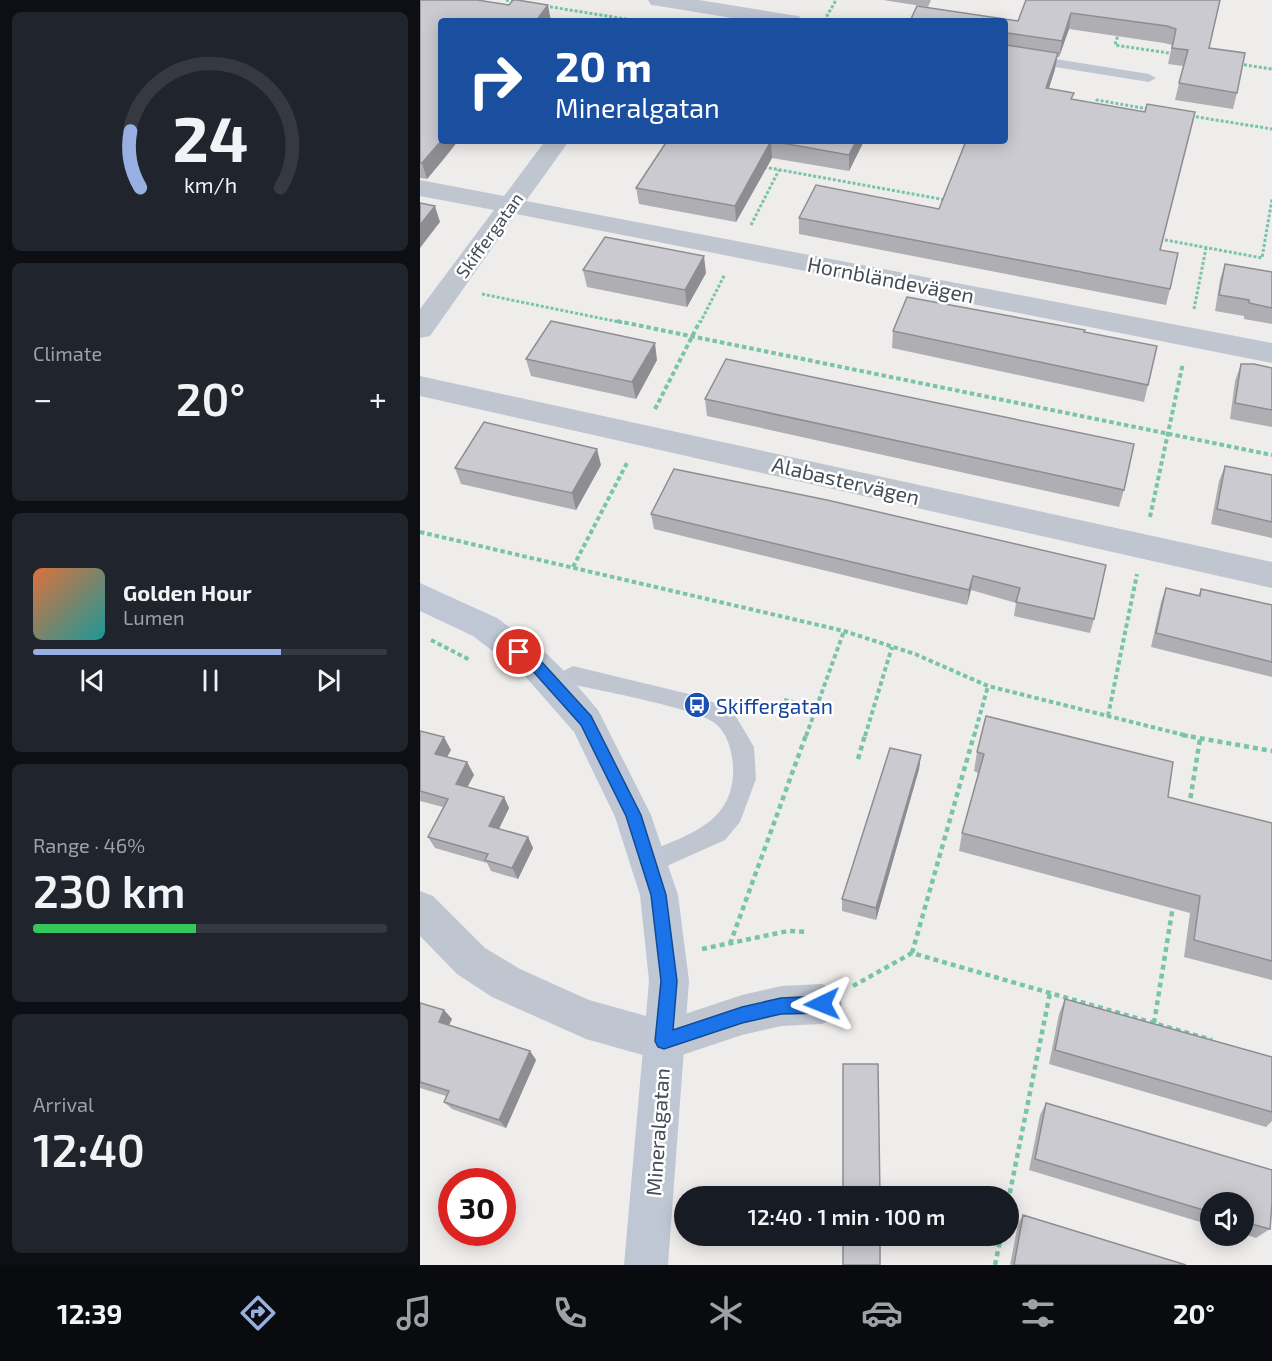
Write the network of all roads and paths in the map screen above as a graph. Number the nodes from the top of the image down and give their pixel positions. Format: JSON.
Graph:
{"nodes":[{"id":1,"x":506,"y":0,"type":"edge"},
{"id":2,"x":836,"y":0,"type":"edge"},
{"id":3,"x":517,"y":2,"type":"edge"},
{"id":4,"x":539,"y":5,"type":"edge"},
{"id":5,"x":654,"y":7,"type":"edge"},
{"id":6,"x":762,"y":18,"type":"edge"},
{"id":7,"x":826,"y":18,"type":"edge"},
{"id":8,"x":1122,"y":22,"type":"edge"},
{"id":9,"x":1008,"y":55,"type":"edge"},
{"id":10,"x":1179,"y":55,"type":"edge"},
{"id":11,"x":1237,"y":64,"type":"edge"},
{"id":12,"x":1272,"y":69,"type":"edge"},
{"id":13,"x":1149,"y":78,"type":"dead end"},
{"id":14,"x":1152,"y":109,"type":"edge"},
{"id":15,"x":1093,"y":111,"type":"edge"},
{"id":16,"x":1185,"y":115,"type":"edge"},
{"id":17,"x":1272,"y":129,"type":"edge"},
{"id":18,"x":555,"y":144,"type":"edge"},
{"id":19,"x":756,"y":166,"type":"edge"},
{"id":20,"x":779,"y":170,"type":"junction"},
{"id":21,"x":420,"y":189,"type":"edge"},
{"id":22,"x":1272,"y":199,"type":"edge"},
{"id":23,"x":954,"y":202,"type":"edge"},
{"id":24,"x":510,"y":206,"type":"junction"},
{"id":25,"x":1149,"y":237,"type":"edge"},
{"id":26,"x":1206,"y":248,"type":"junction"},
{"id":27,"x":738,"y":250,"type":"junction"},
{"id":28,"x":450,"y":288,"type":"junction"},
{"id":29,"x":420,"y":329,"type":"edge"},
{"id":30,"x":692,"y":337,"type":"junction"},
{"id":31,"x":1189,"y":337,"type":"junction"},
{"id":32,"x":1272,"y":353,"type":"edge"},
{"id":33,"x":420,"y":386,"type":"edge"},
{"id":34,"x":1168,"y":434,"type":"junction"},
{"id":35,"x":642,"y":435,"type":"junction"},
{"id":36,"x":1272,"y":455,"type":"edge"},
{"id":37,"x":420,"y":532,"type":"edge"},
{"id":38,"x":1144,"y":547,"type":"junction"},
{"id":39,"x":573,"y":567,"type":"junction"},
{"id":40,"x":1272,"y":575,"type":"edge"},
{"id":41,"x":420,"y":596,"type":"edge"},
{"id":42,"x":844,"y":631,"type":"junction"},
{"id":43,"x":430,"y":639,"type":"dead end"},
{"id":44,"x":892,"y":647,"type":"junction"},
{"id":45,"x":478,"y":663,"type":"dead end"},
{"id":46,"x":556,"y":686,"type":"junction"},
{"id":47,"x":988,"y":686,"type":"junction"},
{"id":48,"x":784,"y":700,"type":"dead end"},
{"id":49,"x":816,"y":707,"type":"junction"},
{"id":50,"x":1108,"y":716,"type":"junction"},
{"id":51,"x":1200,"y":739,"type":"junction"},
{"id":52,"x":1272,"y":751,"type":"edge"},
{"id":53,"x":858,"y":759,"type":"dead end"},
{"id":54,"x":1189,"y":810,"type":"edge"},
{"id":55,"x":649,"y":863,"type":"junction"},
{"id":56,"x":1173,"y":905,"type":"edge"},
{"id":57,"x":420,"y":909,"type":"edge"},
{"id":58,"x":808,"y":932,"type":"dead end"},
{"id":59,"x":730,"y":944,"type":"junction"},
{"id":60,"x":912,"y":952,"type":"junction"},
{"id":61,"x":665,"y":956,"type":"junction"},
{"id":62,"x":1050,"y":993,"type":"junction"},
{"id":63,"x":822,"y":1004,"type":"joint"},
{"id":64,"x":1154,"y":1023,"type":"junction"},
{"id":65,"x":664,"y":1041,"type":"junction"},
{"id":66,"x":1218,"y":1042,"type":"edge"},
{"id":67,"x":1011,"y":1186,"type":"edge"},
{"id":68,"x":999,"y":1246,"type":"edge"},
{"id":69,"x":646,"y":1265,"type":"edge"},
{"id":70,"x":995,"y":1265,"type":"edge"}],
"edges":[{"from":1,"to":3,"type":"path"},
{"from":2,"to":7,"type":"path"},
{"from":4,"to":5,"type":"path"},
{"from":5,"to":6,"type":"street"},
{"from":8,"to":10,"type":"path"},
{"from":9,"to":13,"type":"lane"},
{"from":11,"to":12,"type":"path"},
{"from":14,"to":15,"type":"path"},
{"from":16,"to":17,"type":"path"},
{"from":18,"to":24,"type":"street","name":"Skiffergatan"},
{"from":19,"to":20,"type":"path"},
{"from":20,"to":23,"type":"path"},
{"from":20,"to":27,"type":"path"},
{"from":21,"to":24,"type":"street","name":"Hornbländevägen"},
{"from":22,"to":26,"type":"path"},
{"from":24,"to":27,"type":"street","name":"Hornbländevägen"},
{"from":24,"to":28,"type":"street","name":"Skiffergatan"},
{"from":25,"to":26,"type":"path"},
{"from":26,"to":31,"type":"path"},
{"from":27,"to":30,"type":"path"},
{"from":27,"to":31,"type":"street","name":"Hornbländevägen"},
{"from":28,"to":29,"type":"street","name":"Skiffergatan"},
{"from":28,"to":30,"type":"path"},
{"from":30,"to":34,"type":"path"},
{"from":30,"to":35,"type":"path"},
{"from":31,"to":32,"type":"street","name":"Hornbländevägen"},
{"from":31,"to":34,"type":"path"},
{"from":33,"to":35,"type":"street","name":"Alabastervägen"},
{"from":34,"to":36,"type":"path"},
{"from":34,"to":38,"type":"path"},
{"from":35,"to":38,"type":"street","name":"Alabastervägen"},
{"from":35,"to":39,"type":"path"},
{"from":37,"to":39,"type":"path"},
{"from":38,"to":40,"type":"street","name":"Alabastervägen"},
{"from":38,"to":50,"type":"path"},
{"from":39,"to":42,"type":"path"},
{"from":41,"to":46,"type":"street","name":"Mineralgatan"},
{"from":42,"to":44,"type":"path"},
{"from":42,"to":49,"type":"path"},
{"from":43,"to":45,"type":"path"},
{"from":44,"to":47,"type":"path"},
{"from":44,"to":53,"type":"path"},
{"from":46,"to":55,"type":"street","name":"Mineralgatan"},
{"from":46,"to":55,"type":"lane"},
{"from":47,"to":50,"type":"path"},
{"from":47,"to":60,"type":"path"},
{"from":48,"to":49,"type":"path"},
{"from":49,"to":59,"type":"path"},
{"from":50,"to":51,"type":"path"},
{"from":51,"to":52,"type":"path"},
{"from":51,"to":54,"type":"path"},
{"from":55,"to":61,"type":"street","name":"Mineralgatan"},
{"from":56,"to":64,"type":"path"},
{"from":57,"to":65,"type":"street"},
{"from":58,"to":59,"type":"path"},
{"from":59,"to":61,"type":"path"},
{"from":60,"to":62,"type":"path"},
{"from":60,"to":63,"type":"path"},
{"from":61,"to":65,"type":"street","name":"Mineralgatan"},
{"from":62,"to":64,"type":"path"},
{"from":62,"to":67,"type":"path"},
{"from":63,"to":65,"type":"street"},
{"from":64,"to":66,"type":"path"},
{"from":65,"to":69,"type":"street","name":"Mineralgatan"},
{"from":68,"to":70,"type":"path"}]}
